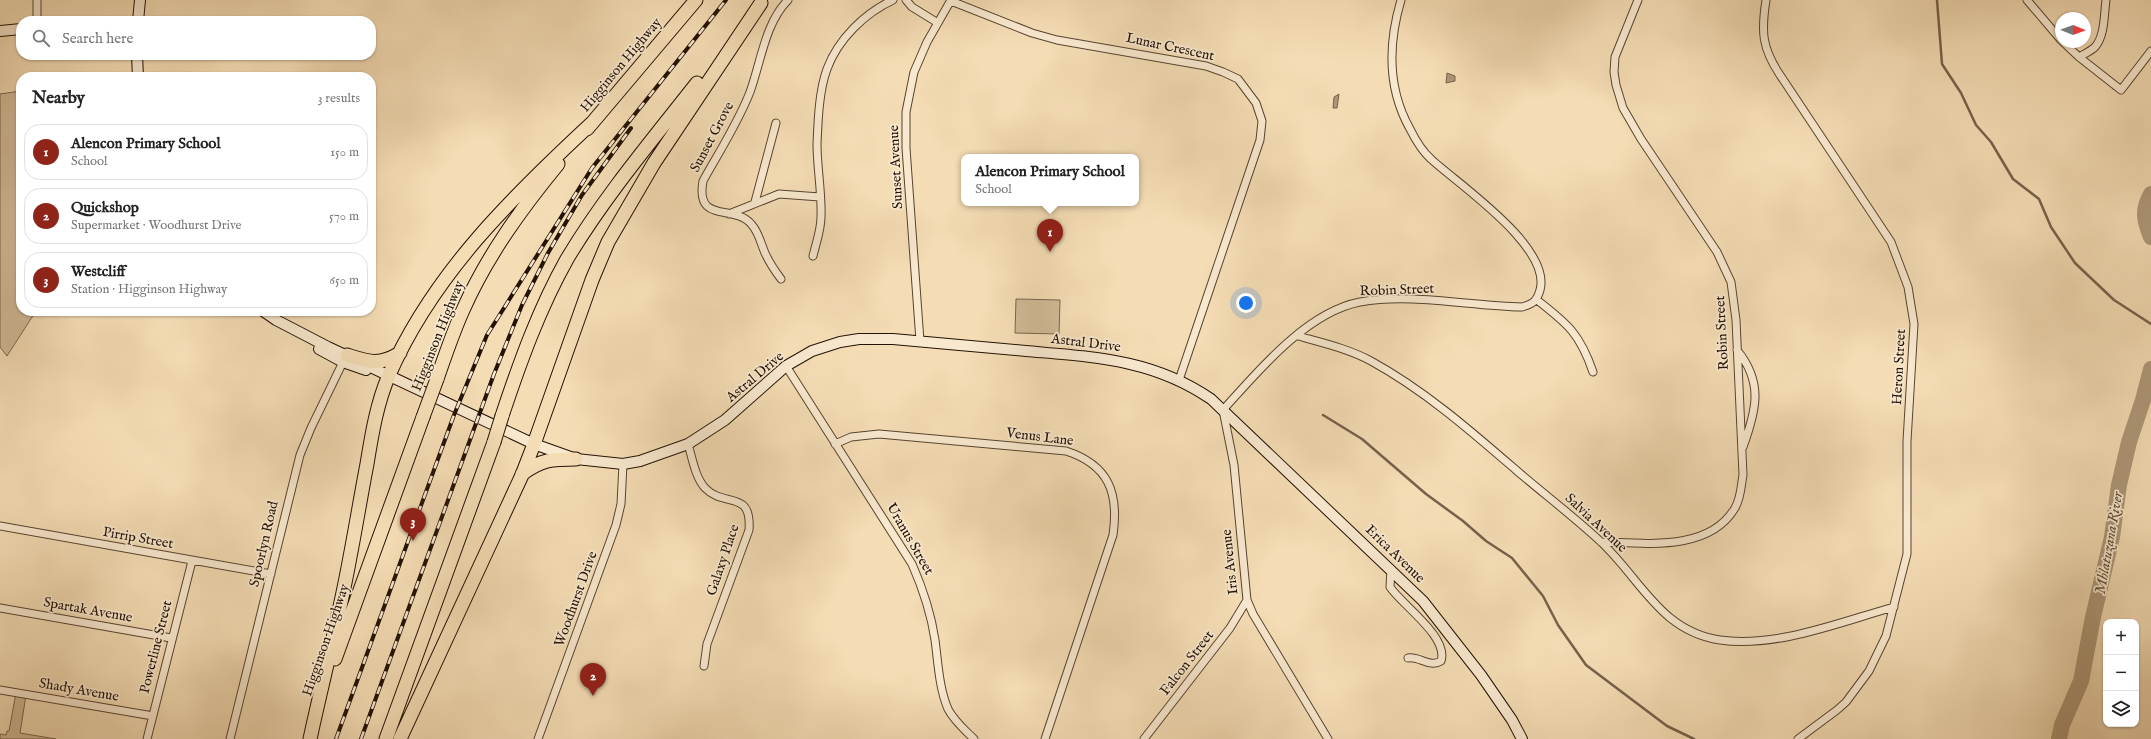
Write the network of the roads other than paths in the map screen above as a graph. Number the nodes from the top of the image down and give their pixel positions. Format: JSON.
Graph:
{"nodes":[{"id":1,"x":37,"y":0,"type":"edge"},
{"id":2,"x":140,"y":0,"type":"edge"},
{"id":3,"x":696,"y":0,"type":"edge"},
{"id":4,"x":788,"y":0,"type":"edge"},
{"id":5,"x":893,"y":0,"type":"edge"},
{"id":6,"x":906,"y":0,"type":"edge"},
{"id":7,"x":951,"y":0,"type":"edge"},
{"id":8,"x":1401,"y":0,"type":"edge"},
{"id":9,"x":1638,"y":0,"type":"edge"},
{"id":10,"x":1766,"y":0,"type":"edge"},
{"id":11,"x":2027,"y":0,"type":"edge"},
{"id":12,"x":2106,"y":0,"type":"edge"},
{"id":13,"x":762,"y":1,"type":"edge"},
{"id":14,"x":37,"y":16,"type":"edge"},
{"id":15,"x":138,"y":16,"type":"edge"},
{"id":16,"x":938,"y":23,"type":"junction"},
{"id":17,"x":16,"y":29,"type":"edge"},
{"id":18,"x":0,"y":31,"type":"edge"},
{"id":19,"x":2055,"y":33,"type":"edge"},
{"id":20,"x":2069,"y":48,"type":"edge"},
{"id":21,"x":2151,"y":51,"type":"edge"},
{"id":22,"x":2078,"y":57,"type":"junction"},
{"id":23,"x":137,"y":60,"type":"edge"},
{"id":24,"x":138,"y":72,"type":"edge"},
{"id":25,"x":593,"y":122,"type":"junction"},
{"id":26,"x":776,"y":123,"type":"dead end"},
{"id":27,"x":820,"y":197,"type":"junction"},
{"id":28,"x":755,"y":202,"type":"junction"},
{"id":29,"x":728,"y":214,"type":"junction"},
{"id":30,"x":813,"y":256,"type":"dead end"},
{"id":31,"x":781,"y":279,"type":"dead end"},
{"id":32,"x":1537,"y":300,"type":"junction"},
{"id":33,"x":270,"y":316,"type":"edge"},
{"id":34,"x":276,"y":320,"type":"junction"},
{"id":35,"x":1298,"y":336,"type":"junction"},
{"id":36,"x":920,"y":341,"type":"junction"},
{"id":37,"x":1737,"y":350,"type":"junction"},
{"id":38,"x":400,"y":353,"type":"junction"},
{"id":39,"x":345,"y":359,"type":"junction"},
{"id":40,"x":786,"y":366,"type":"junction"},
{"id":41,"x":1593,"y":372,"type":"dead end"},
{"id":42,"x":389,"y":376,"type":"junction"},
{"id":43,"x":1179,"y":380,"type":"junction"},
{"id":44,"x":1223,"y":410,"type":"junction"},
{"id":45,"x":534,"y":444,"type":"junction"},
{"id":46,"x":688,"y":444,"type":"junction"},
{"id":47,"x":835,"y":444,"type":"junction"},
{"id":48,"x":1741,"y":452,"type":"junction"},
{"id":49,"x":576,"y":459,"type":"junction"},
{"id":50,"x":623,"y":464,"type":"junction"},
{"id":51,"x":522,"y":475,"type":"junction"},
{"id":52,"x":0,"y":526,"type":"edge"},
{"id":53,"x":1601,"y":542,"type":"junction"},
{"id":54,"x":192,"y":561,"type":"junction"},
{"id":55,"x":1391,"y":569,"type":"junction"},
{"id":56,"x":271,"y":574,"type":"junction"},
{"id":57,"x":1247,"y":600,"type":"junction"},
{"id":58,"x":1894,"y":607,"type":"junction"},
{"id":59,"x":0,"y":608,"type":"edge"},
{"id":60,"x":171,"y":638,"type":"junction"},
{"id":61,"x":1408,"y":658,"type":"dead end"},
{"id":62,"x":704,"y":666,"type":"dead end"},
{"id":63,"x":0,"y":690,"type":"edge"},
{"id":64,"x":152,"y":716,"type":"junction"},
{"id":65,"x":147,"y":739,"type":"edge"},
{"id":66,"x":230,"y":739,"type":"edge"},
{"id":67,"x":310,"y":739,"type":"edge"},
{"id":68,"x":386,"y":739,"type":"edge"},
{"id":69,"x":400,"y":739,"type":"edge"},
{"id":70,"x":538,"y":739,"type":"edge"},
{"id":71,"x":974,"y":739,"type":"edge"},
{"id":72,"x":1045,"y":739,"type":"edge"},
{"id":73,"x":1144,"y":739,"type":"edge"},
{"id":74,"x":1328,"y":739,"type":"edge"},
{"id":75,"x":1522,"y":739,"type":"edge"},
{"id":76,"x":1798,"y":739,"type":"edge"}],
"edges":[{"from":1,"to":14,"type":"street"},
{"from":2,"to":15,"type":"street"},
{"from":3,"to":25,"type":"highway","name":"Higginson Highway"},
{"from":4,"to":29,"type":"street","name":"Sunset Grove"},
{"from":5,"to":27,"type":"street"},
{"from":6,"to":16,"type":"street"},
{"from":7,"to":16,"type":"street","name":"Sunset Avenue"},
{"from":7,"to":43,"type":"street","name":"Lunar Crescent"},
{"from":8,"to":32,"type":"street"},
{"from":9,"to":37,"type":"street","name":"Robin Street"},
{"from":10,"to":58,"type":"street","name":"Heron Street"},
{"from":11,"to":19,"type":"street"},
{"from":12,"to":22,"type":"street"},
{"from":13,"to":45,"type":"highway"},
{"from":13,"to":68,"type":"highway","bridge":true},
{"from":16,"to":36,"type":"street","name":"Sunset Avenue"},
{"from":17,"to":18,"type":"street"},
{"from":20,"to":22,"type":"street"},
{"from":21,"to":22,"type":"street"},
{"from":23,"to":24,"type":"street"},
{"from":25,"to":38,"type":"highway"},
{"from":25,"to":67,"type":"highway","name":"Higginson Highway","bridge":true},
{"from":26,"to":28,"type":"street"},
{"from":27,"to":28,"type":"street"},
{"from":27,"to":30,"type":"street"},
{"from":28,"to":29,"type":"street"},
{"from":29,"to":31,"type":"street","name":"Sunset Grove"},
{"from":32,"to":35,"type":"street","name":"Robin Street"},
{"from":32,"to":41,"type":"street"},
{"from":33,"to":34,"type":"street"},
{"from":34,"to":39,"type":"street"},
{"from":34,"to":39,"type":"street"},
{"from":35,"to":44,"type":"street","name":"Robin Street"},
{"from":35,"to":53,"type":"street","name":"Salvia Avenue"},
{"from":36,"to":40,"type":"street","name":"Astral Drive"},
{"from":36,"to":43,"type":"street","name":"Astral Drive"},
{"from":37,"to":48,"type":"street","name":"Robin Street"},
{"from":37,"to":48,"type":"street"},
{"from":38,"to":39,"type":"highway"},
{"from":38,"to":42,"type":"highway"},
{"from":39,"to":42,"type":"street","name":"Astral Drive"},
{"from":39,"to":56,"type":"street","name":"Spoorlyn Road"},
{"from":40,"to":46,"type":"street","name":"Astral Drive"},
{"from":40,"to":47,"type":"street","name":"Uranus Street"},
{"from":42,"to":45,"type":"street","name":"Astral Drive"},
{"from":42,"to":67,"type":"highway"},
{"from":43,"to":44,"type":"street","name":"Astral Drive"},
{"from":44,"to":55,"type":"street","name":"Erica Avenue"},
{"from":44,"to":57,"type":"street","name":"Iris Avenue"},
{"from":45,"to":49,"type":"street","name":"Astral Drive"},
{"from":45,"to":51,"type":"highway"},
{"from":46,"to":50,"type":"street","name":"Astral Drive"},
{"from":46,"to":62,"type":"street","name":"Galaxy Place"},
{"from":47,"to":71,"type":"street","name":"Uranus Street"},
{"from":47,"to":72,"type":"street","name":"Venus Lane"},
{"from":48,"to":53,"type":"street","name":"Robin Street"},
{"from":49,"to":50,"type":"street","name":"Astral Drive"},
{"from":49,"to":51,"type":"highway"},
{"from":50,"to":70,"type":"street","name":"Woodhurst Drive"},
{"from":51,"to":69,"type":"highway"},
{"from":52,"to":54,"type":"street","name":"Pirrip Street"},
{"from":53,"to":58,"type":"street","name":"Salvia Avenue"},
{"from":54,"to":56,"type":"street","name":"Pirrip Street"},
{"from":54,"to":60,"type":"street","name":"Powerline Street"},
{"from":55,"to":61,"type":"street"},
{"from":55,"to":75,"type":"street","name":"Erica Avenue"},
{"from":56,"to":66,"type":"street","name":"Spoorlyn Road"},
{"from":57,"to":73,"type":"street","name":"Falcon Street"},
{"from":57,"to":74,"type":"street","name":"Iris Avenue"},
{"from":58,"to":76,"type":"street","name":"Heron Street"},
{"from":59,"to":60,"type":"street","name":"Spartak Avenue"},
{"from":60,"to":64,"type":"street","name":"Powerline Street"},
{"from":63,"to":64,"type":"street","name":"Shady Avenue"},
{"from":64,"to":65,"type":"street","name":"Powerline Street"}]}
